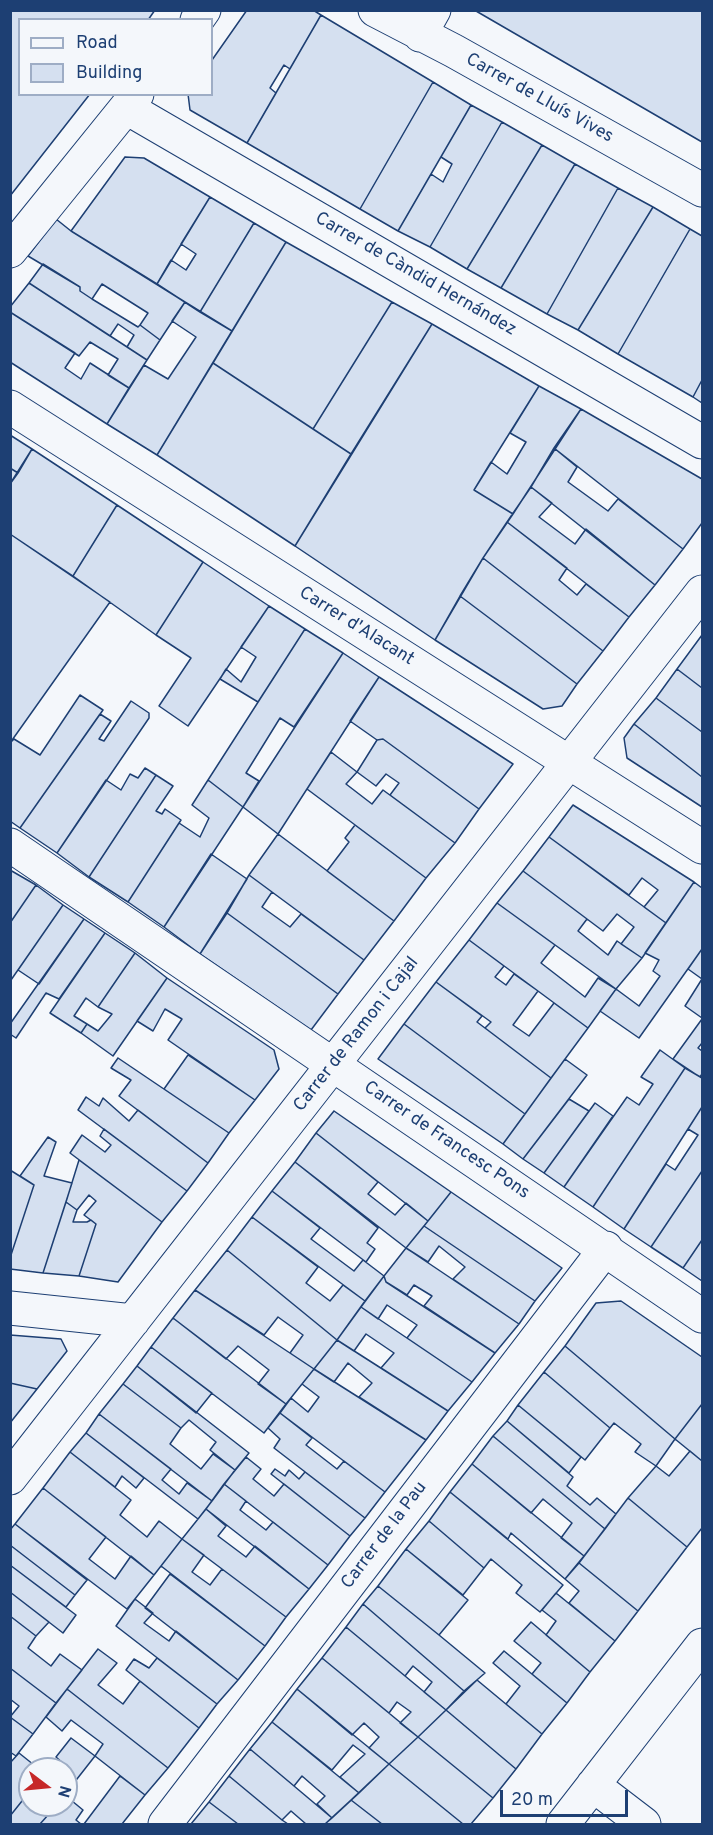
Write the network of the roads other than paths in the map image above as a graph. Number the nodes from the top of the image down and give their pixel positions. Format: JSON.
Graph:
{"nodes":[{"id":1,"x":375,"y":10,"type":"edge"},
{"id":2,"x":427,"y":23,"type":"edge"},
{"id":3,"x":132,"y":101,"type":"edge"},
{"id":4,"x":702,"y":190,"type":"edge"},
{"id":5,"x":10,"y":251,"type":"edge"},
{"id":6,"x":10,"y":407,"type":"edge"},
{"id":7,"x":702,"y":442,"type":"edge"},
{"id":8,"x":702,"y":592,"type":"edge"},
{"id":9,"x":569,"y":762,"type":"junction"},
{"id":10,"x":10,"y":845,"type":"edge"},
{"id":11,"x":702,"y":847,"type":"edge"},
{"id":12,"x":334,"y":1065,"type":"junction"},
{"id":13,"x":606,"y":1248,"type":"junction"},
{"id":14,"x":10,"y":1308,"type":"edge"},
{"id":15,"x":702,"y":1316,"type":"edge"},
{"id":16,"x":133,"y":1321,"type":"junction"},
{"id":17,"x":10,"y":1478,"type":"edge"},
{"id":18,"x":702,"y":1645,"type":"edge"},
{"id":19,"x":593,"y":1785,"type":"junction"},
{"id":20,"x":165,"y":1824,"type":"edge"},
{"id":21,"x":563,"y":1824,"type":"edge"},
{"id":22,"x":644,"y":1824,"type":"edge"}],
"edges":[{"from":1,"to":2,"type":"street","name":"Carrer de Lluís Vives"},
{"from":2,"to":4,"type":"street","name":"Carrer de Lluís Vives"},
{"from":3,"to":5,"type":"street"},
{"from":3,"to":7,"type":"street","name":"Carrer de Càndid Hernández"},
{"from":6,"to":9,"type":"street","name":"Carrer d'Alacant"},
{"from":8,"to":9,"type":"street","name":"Carrer de Ramon i Cajal"},
{"from":9,"to":11,"type":"street","name":"Carrer d'Alacant"},
{"from":9,"to":12,"type":"street","name":"Carrer de Ramon i Cajal"},
{"from":10,"to":12,"type":"street","name":"Carrer de Francesc Pons"},
{"from":12,"to":13,"type":"street","name":"Carrer de Francesc Pons"},
{"from":12,"to":16,"type":"street","name":"Carrer de Ramon i Cajal"},
{"from":13,"to":15,"type":"street","name":"Carrer de Francesc Pons"},
{"from":13,"to":20,"type":"street","name":"Carrer de la Pau"},
{"from":14,"to":16,"type":"street"},
{"from":16,"to":17,"type":"street","name":"Carrer de Ramon i Cajal"},
{"from":18,"to":19,"type":"street"},
{"from":19,"to":21,"type":"street"},
{"from":19,"to":22,"type":"street"}]}
